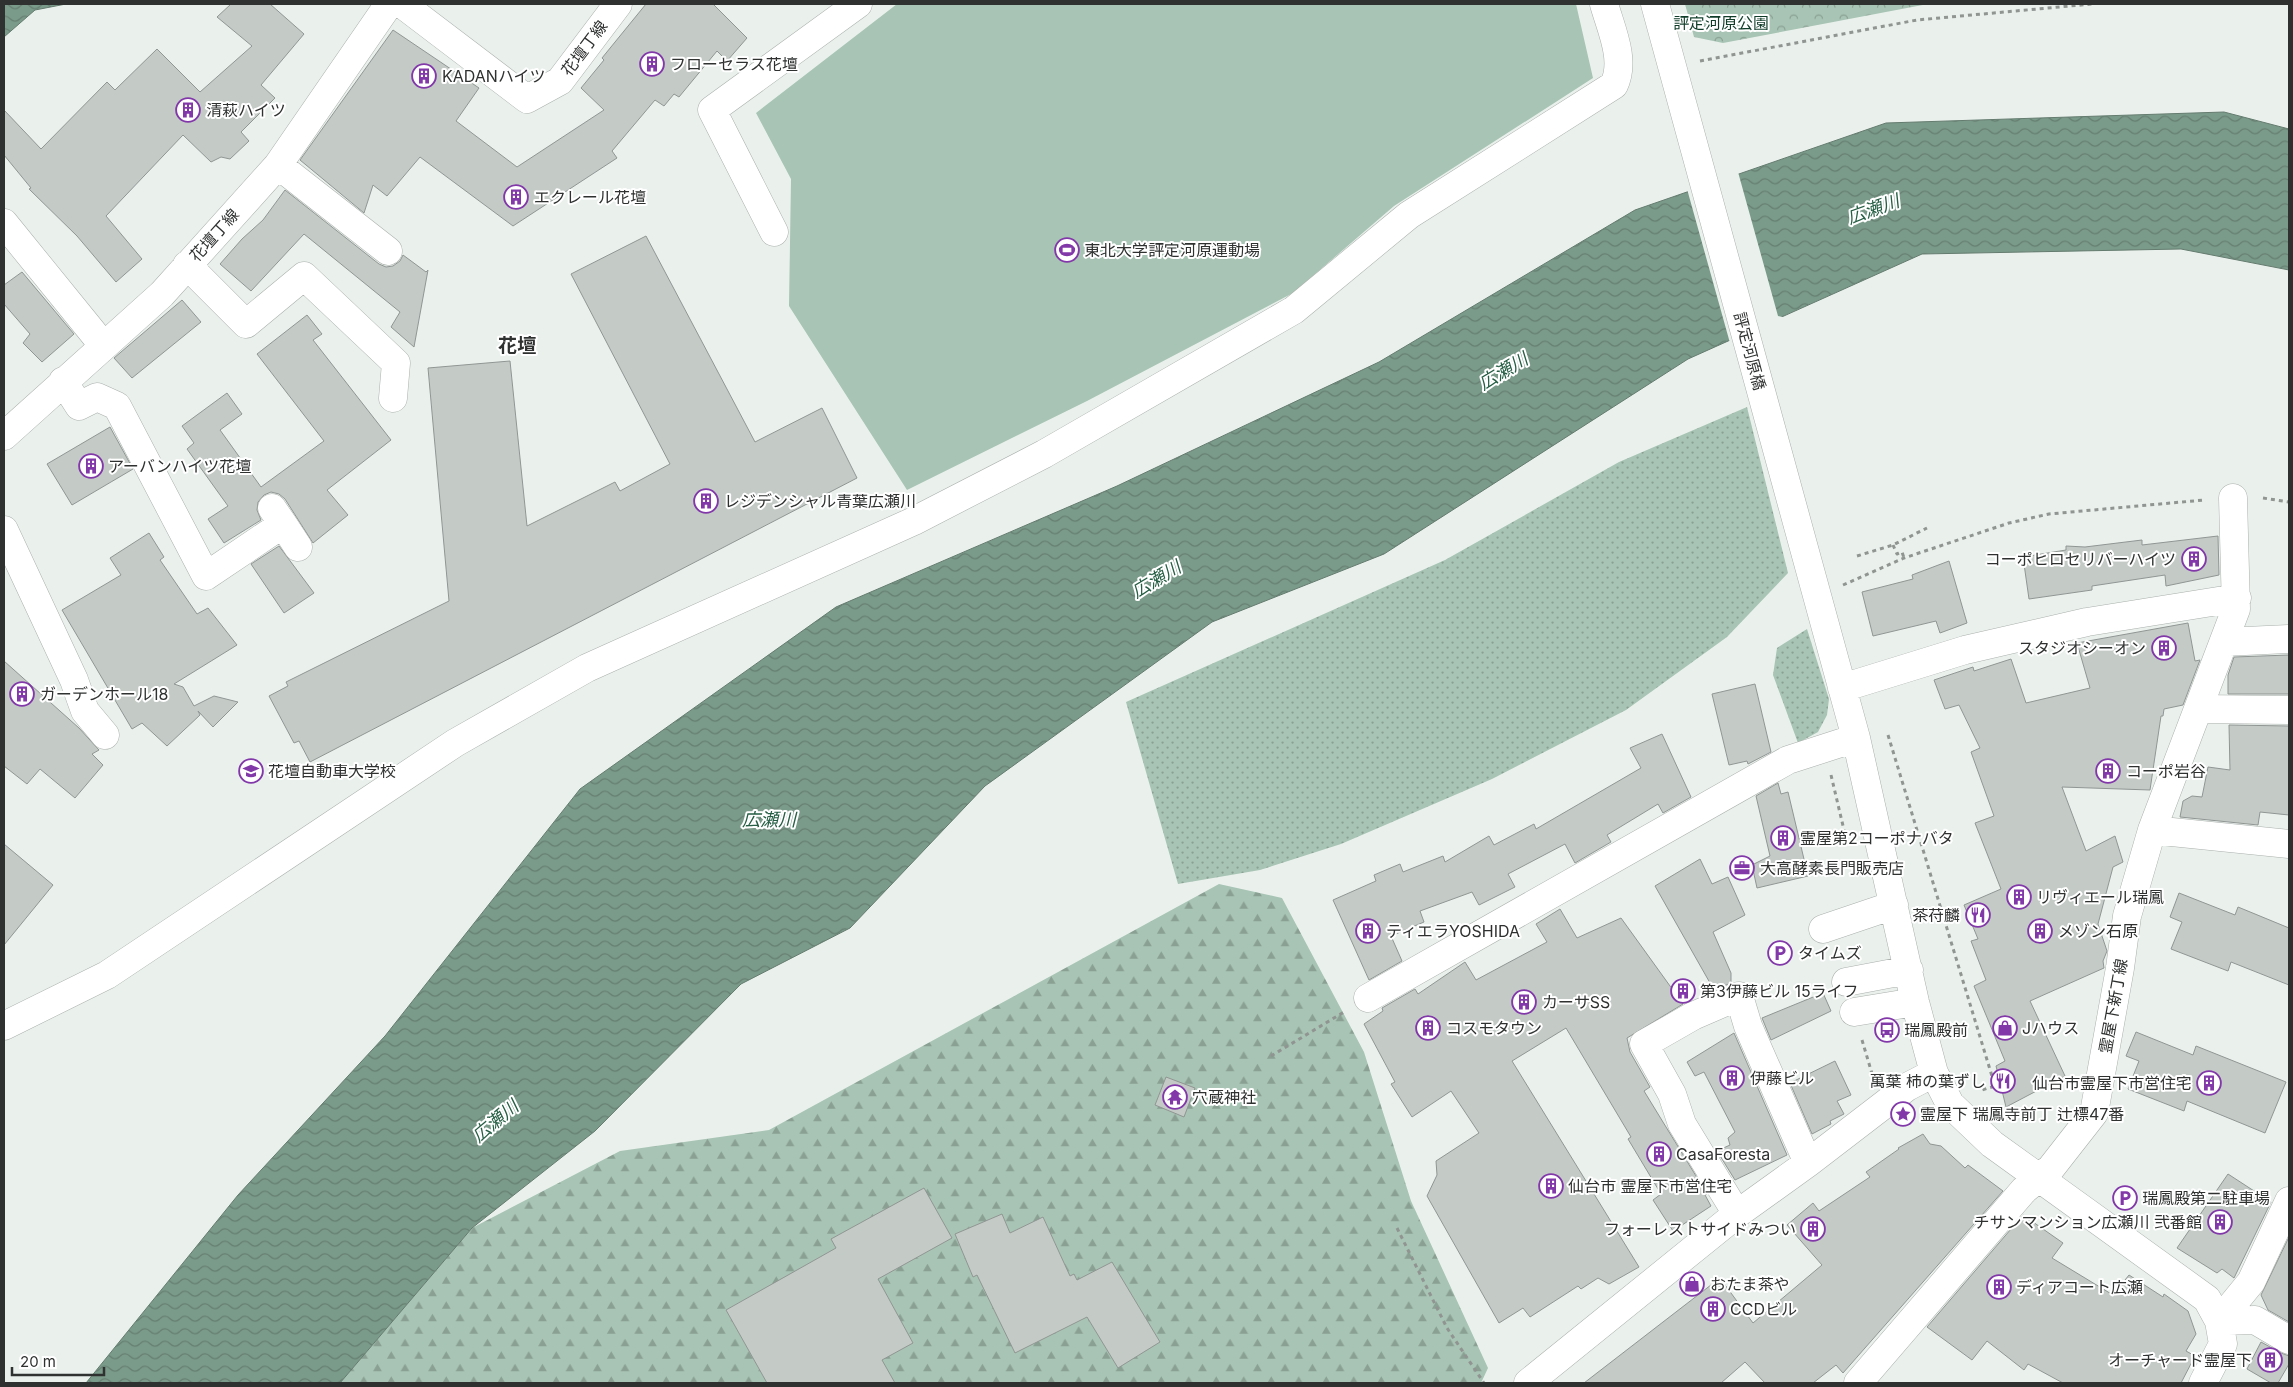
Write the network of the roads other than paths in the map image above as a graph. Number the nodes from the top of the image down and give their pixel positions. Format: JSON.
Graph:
{"nodes":[{"id":1,"x":390,"y":4,"type":"edge"},
{"id":2,"x":402,"y":4,"type":"edge"},
{"id":3,"x":618,"y":4,"type":"edge"},
{"id":4,"x":858,"y":4,"type":"edge"},
{"id":5,"x":1604,"y":4,"type":"edge"},
{"id":6,"x":1655,"y":4,"type":"edge"},
{"id":7,"x":278,"y":165,"type":"junction"},
{"id":8,"x":4,"y":223,"type":"edge"},
{"id":9,"x":774,"y":232,"type":"dead end"},
{"id":10,"x":388,"y":251,"type":"dead end"},
{"id":11,"x":187,"y":265,"type":"junction"},
{"id":12,"x":103,"y":345,"type":"junction"},
{"id":13,"x":63,"y":381,"type":"junction"},
{"id":14,"x":393,"y":398,"type":"dead end"},
{"id":15,"x":4,"y":436,"type":"edge"},
{"id":16,"x":2233,"y":498,"type":"road end"},
{"id":17,"x":4,"y":530,"type":"edge"},
{"id":18,"x":298,"y":547,"type":"dead end"},
{"id":19,"x":2237,"y":598,"type":"junction"},
{"id":20,"x":2289,"y":639,"type":"edge"},
{"id":21,"x":2224,"y":642,"type":"junction"},
{"id":22,"x":1842,"y":688,"type":"junction"},
{"id":23,"x":2199,"y":709,"type":"junction"},
{"id":24,"x":2289,"y":710,"type":"edge"},
{"id":25,"x":105,"y":735,"type":"dead end"},
{"id":26,"x":1856,"y":738,"type":"junction"},
{"id":27,"x":2152,"y":830,"type":"junction"},
{"id":28,"x":2289,"y":844,"type":"edge"},
{"id":29,"x":1894,"y":905,"type":"junction"},
{"id":30,"x":1823,"y":929,"type":"dead end"},
{"id":31,"x":1909,"y":970,"type":"junction"},
{"id":32,"x":1846,"y":982,"type":"dead end"},
{"id":33,"x":1368,"y":998,"type":"road end"},
{"id":34,"x":1915,"y":1002,"type":"junction"},
{"id":35,"x":1854,"y":1012,"type":"dead end"},
{"id":36,"x":4,"y":1026,"type":"edge"},
{"id":37,"x":1934,"y":1073,"type":"junction"},
{"id":38,"x":1808,"y":1163,"type":"junction"},
{"id":39,"x":2040,"y":1179,"type":"junction"},
{"id":40,"x":2289,"y":1202,"type":"edge"},
{"id":41,"x":1737,"y":1214,"type":"junction"},
{"id":42,"x":2219,"y":1320,"type":"junction"},
{"id":43,"x":2289,"y":1340,"type":"edge"},
{"id":44,"x":1528,"y":1383,"type":"edge"},
{"id":45,"x":1858,"y":1383,"type":"edge"},
{"id":46,"x":2203,"y":1383,"type":"edge"}],
"edges":[{"from":1,"to":7,"type":"street","name":"花壇丁線"},
{"from":2,"to":3,"type":"street","name":"花壇丁線"},
{"from":4,"to":9,"type":"street"},
{"from":5,"to":36,"type":"street"},
{"from":6,"to":22,"type":"street","name":"評定河原橋"},
{"from":7,"to":10,"type":"street"},
{"from":7,"to":11,"type":"street","name":"花壇丁線"},
{"from":8,"to":12,"type":"street"},
{"from":11,"to":12,"type":"street","name":"花壇丁線"},
{"from":11,"to":14,"type":"street"},
{"from":12,"to":13,"type":"street","name":"花壇丁線"},
{"from":13,"to":15,"type":"street","name":"花壇丁線"},
{"from":13,"to":18,"type":"street"},
{"from":16,"to":19,"type":"street","name":"霊屋下新丁線"},
{"from":17,"to":25,"type":"street"},
{"from":19,"to":21,"type":"street","name":"霊屋下新丁線"},
{"from":19,"to":22,"type":"street"},
{"from":20,"to":21,"type":"street"},
{"from":21,"to":23,"type":"street","name":"霊屋下新丁線"},
{"from":22,"to":26,"type":"street","name":"評定河原橋"},
{"from":23,"to":24,"type":"street"},
{"from":23,"to":27,"type":"street","name":"霊屋下新丁線"},
{"from":26,"to":29,"type":"street","name":"評定河原橋"},
{"from":26,"to":33,"type":"street"},
{"from":27,"to":28,"type":"street"},
{"from":27,"to":39,"type":"street","name":"霊屋下新丁線"},
{"from":29,"to":30,"type":"street"},
{"from":29,"to":31,"type":"street","name":"評定河原橋"},
{"from":31,"to":32,"type":"street"},
{"from":31,"to":34,"type":"street","name":"評定河原橋"},
{"from":34,"to":35,"type":"street"},
{"from":34,"to":37,"type":"street","name":"評定河原橋"},
{"from":37,"to":38,"type":"street"},
{"from":37,"to":39,"type":"street","name":"評定河原橋"},
{"from":38,"to":41,"type":"street"},
{"from":38,"to":41,"type":"street"},
{"from":39,"to":42,"type":"street","name":"評定河原橋"},
{"from":39,"to":45,"type":"street","name":"霊屋下新丁線"},
{"from":40,"to":42,"type":"street"},
{"from":41,"to":44,"type":"street"},
{"from":42,"to":43,"type":"street"},
{"from":42,"to":46,"type":"street"}]}
